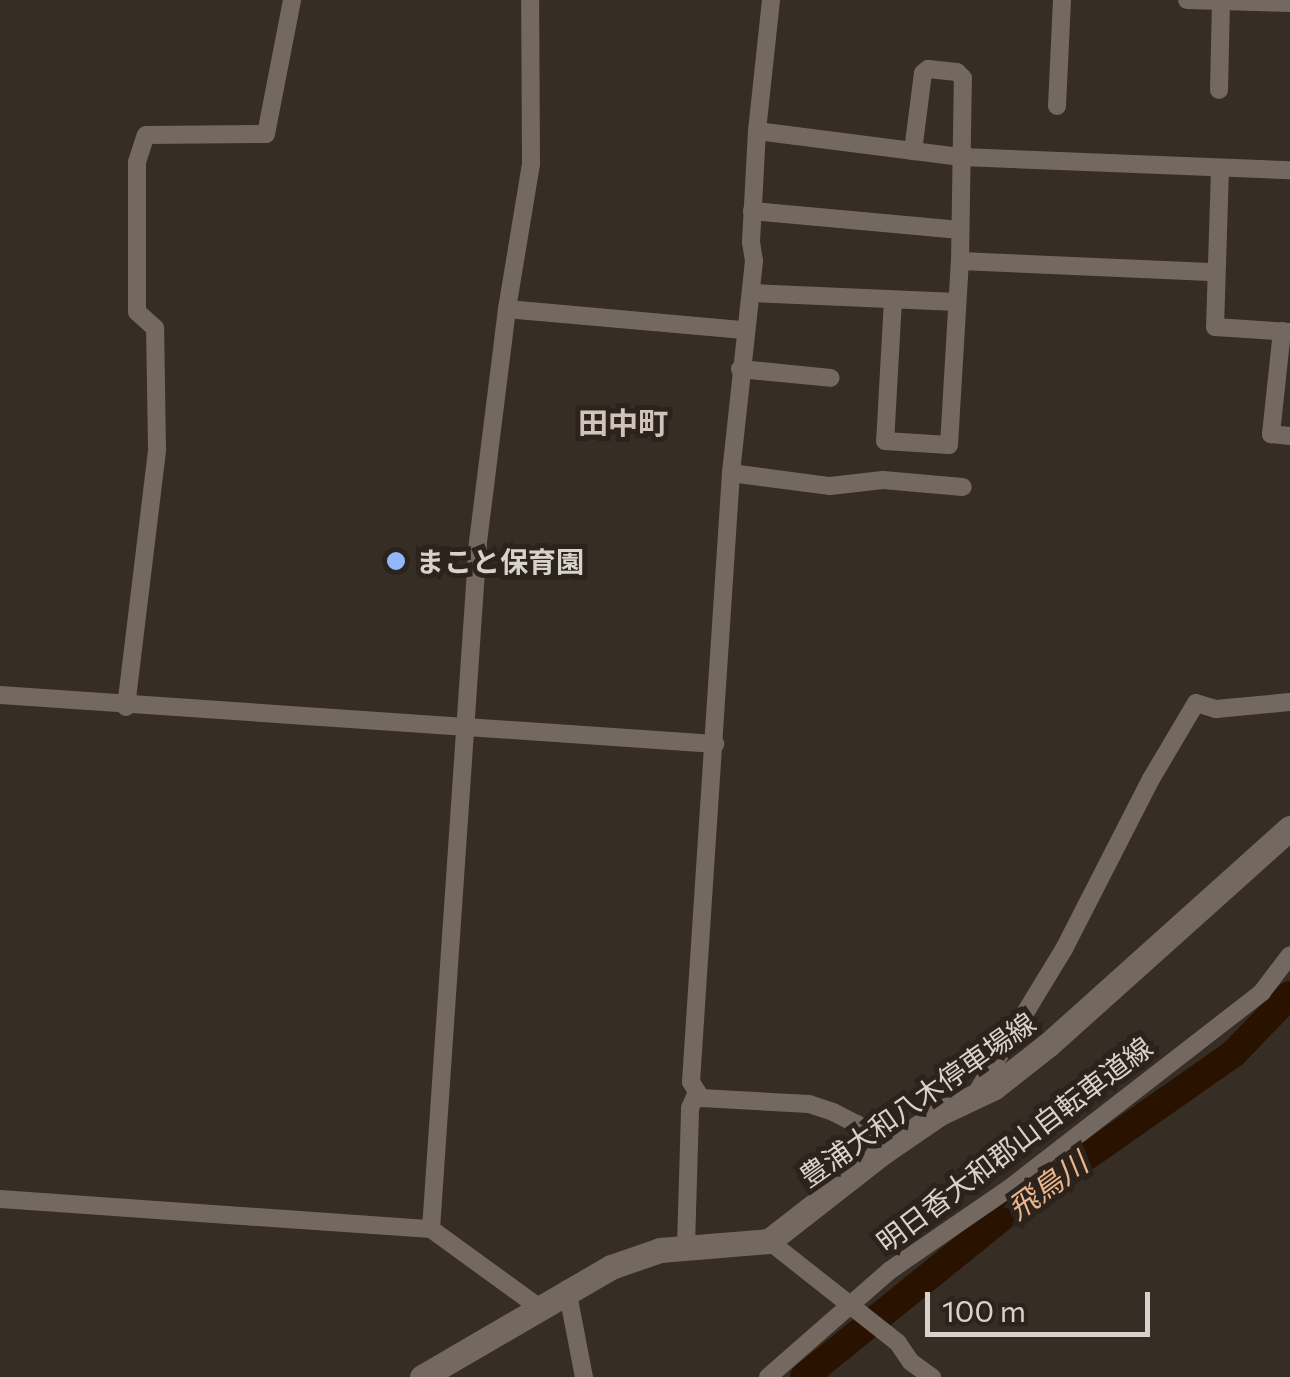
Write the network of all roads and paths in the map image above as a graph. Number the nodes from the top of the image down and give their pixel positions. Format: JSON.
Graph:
{"nodes":[{"id":1,"x":292,"y":0,"type":"edge"},
{"id":2,"x":530,"y":0,"type":"edge"},
{"id":3,"x":771,"y":0,"type":"edge"},
{"id":4,"x":1062,"y":0,"type":"edge"},
{"id":5,"x":1188,"y":0,"type":"edge"},
{"id":6,"x":1221,"y":2,"type":"edge"},
{"id":7,"x":1290,"y":3,"type":"edge"},
{"id":8,"x":1218,"y":90,"type":"dead end"},
{"id":9,"x":1057,"y":106,"type":"dead end"},
{"id":10,"x":757,"y":130,"type":"junction"},
{"id":11,"x":913,"y":151,"type":"junction"},
{"id":12,"x":961,"y":157,"type":"junction"},
{"id":13,"x":1290,"y":160,"type":"edge"},
{"id":14,"x":1220,"y":168,"type":"junction"},
{"id":15,"x":1290,"y":170,"type":"edge"},
{"id":16,"x":752,"y":210,"type":"junction"},
{"id":17,"x":960,"y":230,"type":"junction"},
{"id":18,"x":960,"y":260,"type":"junction"},
{"id":19,"x":1216,"y":272,"type":"junction"},
{"id":20,"x":751,"y":293,"type":"junction"},
{"id":21,"x":893,"y":300,"type":"junction"},
{"id":22,"x":957,"y":302,"type":"junction"},
{"id":23,"x":507,"y":309,"type":"junction"},
{"id":24,"x":744,"y":330,"type":"junction"},
{"id":25,"x":1286,"y":332,"type":"edge"},
{"id":26,"x":740,"y":369,"type":"junction"},
{"id":27,"x":832,"y":378,"type":"dead end"},
{"id":28,"x":1290,"y":436,"type":"edge"},
{"id":29,"x":731,"y":472,"type":"junction"},
{"id":30,"x":963,"y":487,"type":"dead end"},
{"id":31,"x":0,"y":696,"type":"edge"},
{"id":32,"x":1290,"y":702,"type":"edge"},
{"id":33,"x":126,"y":707,"type":"junction"},
{"id":34,"x":467,"y":730,"type":"junction"},
{"id":35,"x":714,"y":744,"type":"junction"},
{"id":36,"x":1290,"y":828,"type":"edge"},
{"id":37,"x":1290,"y":955,"type":"edge"},
{"id":38,"x":697,"y":1092,"type":"junction"},
{"id":39,"x":974,"y":1097,"type":"junction"},
{"id":40,"x":883,"y":1152,"type":"junction"},
{"id":41,"x":0,"y":1199,"type":"edge"},
{"id":42,"x":431,"y":1229,"type":"junction"},
{"id":43,"x":768,"y":1241,"type":"junction"},
{"id":44,"x":686,"y":1246,"type":"junction"},
{"id":45,"x":567,"y":1289,"type":"junction"},
{"id":46,"x":537,"y":1306,"type":"junction"},
{"id":47,"x":854,"y":1310,"type":"junction"},
{"id":48,"x":422,"y":1377,"type":"edge"},
{"id":49,"x":584,"y":1377,"type":"edge"},
{"id":50,"x":768,"y":1377,"type":"edge"},
{"id":51,"x":932,"y":1377,"type":"edge"}],
"edges":[{"from":1,"to":33,"type":"street"},
{"from":2,"to":23,"type":"street"},
{"from":3,"to":10,"type":"street"},
{"from":4,"to":9,"type":"street"},
{"from":5,"to":6,"type":"street"},
{"from":6,"to":7,"type":"street"},
{"from":6,"to":8,"type":"street"},
{"from":10,"to":11,"type":"street"},
{"from":10,"to":16,"type":"street"},
{"from":11,"to":12,"type":"street"},
{"from":11,"to":12,"type":"street"},
{"from":12,"to":14,"type":"street"},
{"from":12,"to":17,"type":"street"},
{"from":13,"to":15,"type":"street"},
{"from":14,"to":15,"type":"street"},
{"from":14,"to":19,"type":"street"},
{"from":16,"to":17,"type":"street"},
{"from":16,"to":20,"type":"street"},
{"from":17,"to":18,"type":"street"},
{"from":18,"to":19,"type":"street"},
{"from":18,"to":22,"type":"street"},
{"from":19,"to":25,"type":"street"},
{"from":20,"to":21,"type":"street"},
{"from":20,"to":24,"type":"street"},
{"from":21,"to":22,"type":"street"},
{"from":21,"to":22,"type":"street"},
{"from":23,"to":24,"type":"street"},
{"from":23,"to":34,"type":"street"},
{"from":24,"to":26,"type":"street"},
{"from":25,"to":28,"type":"street"},
{"from":26,"to":27,"type":"street"},
{"from":26,"to":29,"type":"street"},
{"from":29,"to":30,"type":"street"},
{"from":29,"to":35,"type":"street"},
{"from":31,"to":33,"type":"street"},
{"from":32,"to":39,"type":"street"},
{"from":33,"to":34,"type":"street"},
{"from":34,"to":35,"type":"street"},
{"from":34,"to":42,"type":"street"},
{"from":35,"to":38,"type":"street"},
{"from":36,"to":39,"type":"main road","name":"豊浦大和八木停車場線"},
{"from":37,"to":47,"type":"street","name":"明日香大和郡山自転車道線"},
{"from":38,"to":40,"type":"street"},
{"from":38,"to":44,"type":"street"},
{"from":39,"to":40,"type":"main road","name":"豊浦大和八木停車場線"},
{"from":40,"to":43,"type":"main road","name":"豊浦大和八木停車場線"},
{"from":41,"to":42,"type":"street"},
{"from":42,"to":46,"type":"street"},
{"from":43,"to":44,"type":"main road"},
{"from":43,"to":47,"type":"street"},
{"from":44,"to":45,"type":"main road"},
{"from":45,"to":46,"type":"main road"},
{"from":45,"to":49,"type":"street"},
{"from":46,"to":48,"type":"main road"},
{"from":47,"to":50,"type":"street","name":"明日香大和郡山自転車道線"},
{"from":47,"to":51,"type":"street"}]}
